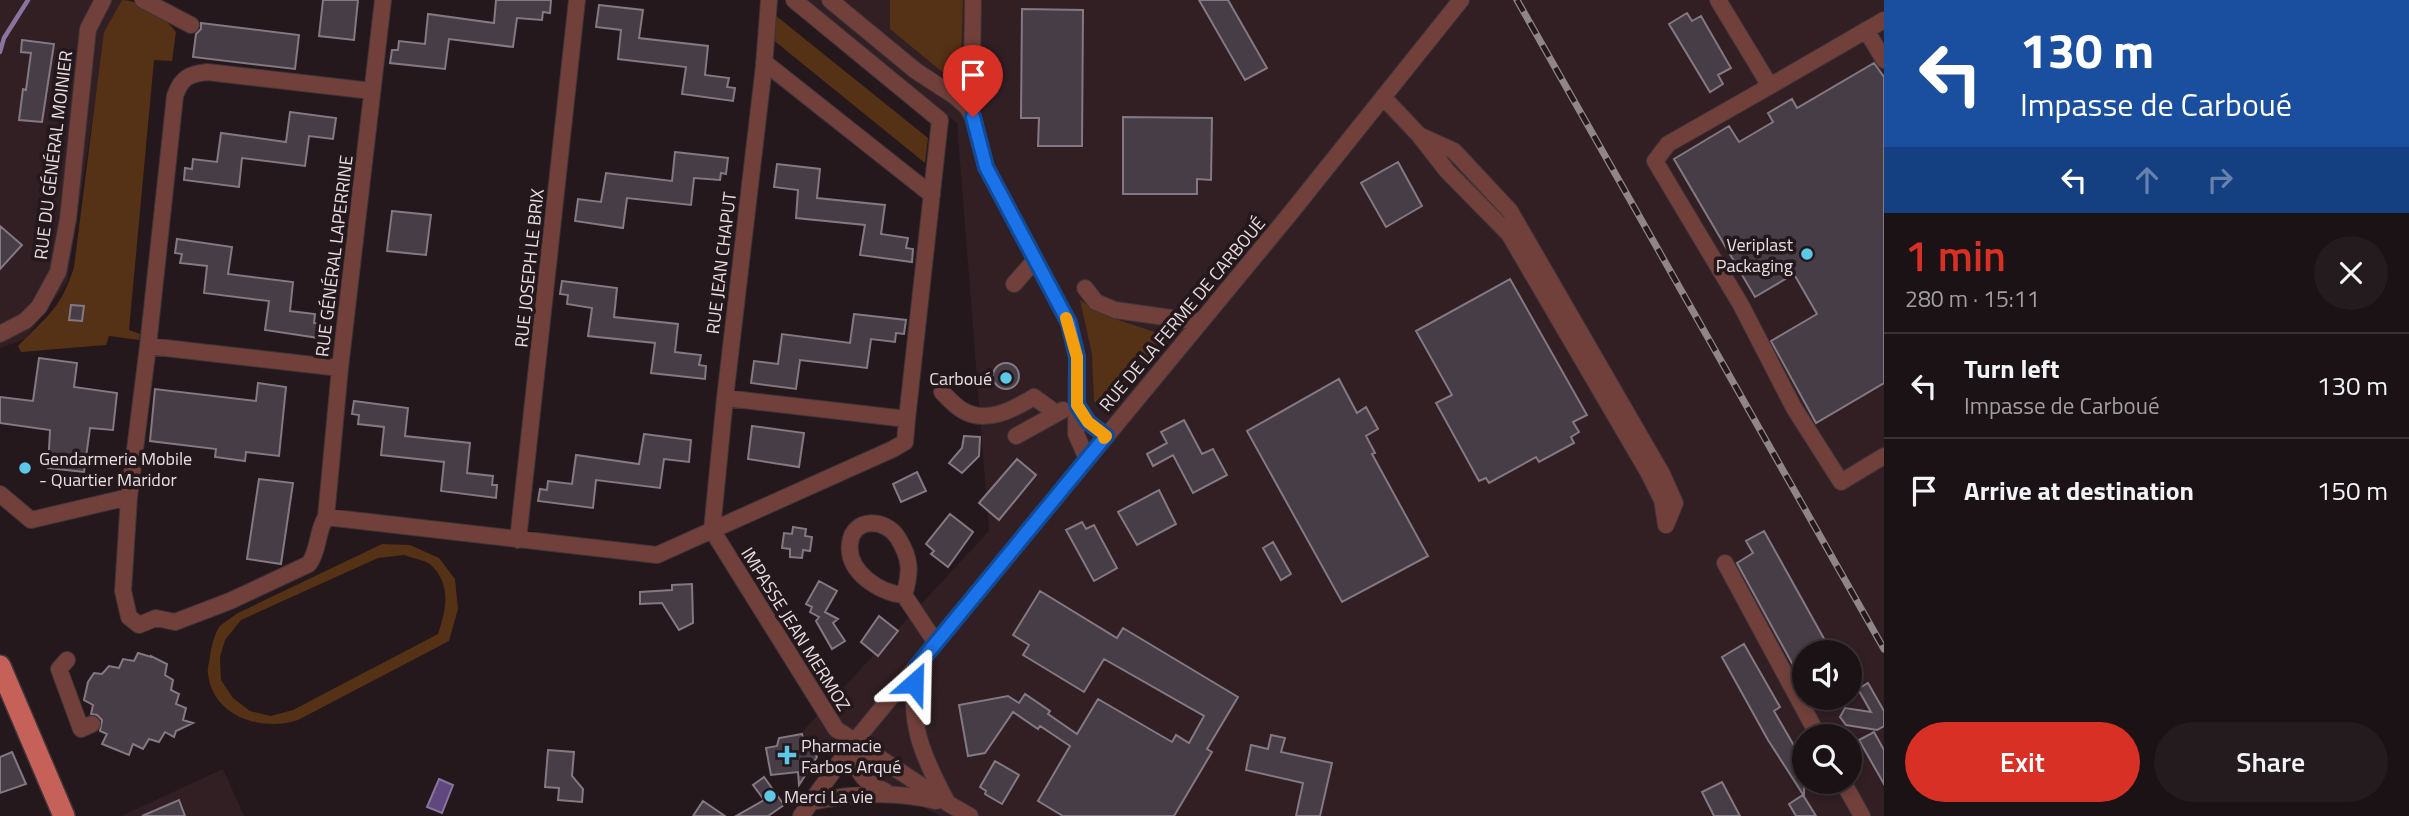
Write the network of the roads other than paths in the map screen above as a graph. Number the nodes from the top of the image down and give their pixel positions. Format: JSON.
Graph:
{"nodes":[{"id":1,"x":103,"y":0,"type":"edge"},
{"id":2,"x":143,"y":0,"type":"edge"},
{"id":3,"x":383,"y":0,"type":"edge"},
{"id":4,"x":578,"y":0,"type":"edge"},
{"id":5,"x":768,"y":0,"type":"edge"},
{"id":6,"x":794,"y":0,"type":"edge"},
{"id":7,"x":830,"y":0,"type":"edge"},
{"id":8,"x":973,"y":0,"type":"edge"},
{"id":9,"x":1718,"y":0,"type":"edge"},
{"id":10,"x":1453,"y":3,"type":"edge"},
{"id":11,"x":1884,"y":20,"type":"edge"},
{"id":12,"x":191,"y":25,"type":"dead end"},
{"id":13,"x":1866,"y":30,"type":"junction"},
{"id":14,"x":1884,"y":60,"type":"edge"},
{"id":15,"x":764,"y":62,"type":"junction"},
{"id":16,"x":972,"y":71,"type":"junction"},
{"id":17,"x":1770,"y":86,"type":"junction"},
{"id":18,"x":372,"y":91,"type":"junction"},
{"id":19,"x":956,"y":97,"type":"junction"},
{"id":20,"x":1383,"y":97,"type":"junction"},
{"id":21,"x":973,"y":117,"type":"junction"},
{"id":22,"x":1419,"y":135,"type":"junction"},
{"id":23,"x":932,"y":195,"type":"junction"},
{"id":24,"x":1035,"y":260,"type":"junction"},
{"id":25,"x":1014,"y":284,"type":"dead end"},
{"id":26,"x":1085,"y":288,"type":"dead end"},
{"id":27,"x":1200,"y":323,"type":"junction"},
{"id":28,"x":0,"y":334,"type":"edge"},
{"id":29,"x":148,"y":346,"type":"junction"},
{"id":30,"x":340,"y":368,"type":"junction"},
{"id":31,"x":942,"y":392,"type":"dead end"},
{"id":32,"x":724,"y":398,"type":"junction"},
{"id":33,"x":1077,"y":403,"type":"junction"},
{"id":34,"x":1056,"y":413,"type":"junction"},
{"id":35,"x":907,"y":419,"type":"junction"},
{"id":36,"x":1016,"y":436,"type":"dead end"},
{"id":37,"x":1106,"y":436,"type":"junction"},
{"id":38,"x":1884,"y":456,"type":"edge"},
{"id":39,"x":1087,"y":459,"type":"junction"},
{"id":40,"x":0,"y":494,"type":"edge"},
{"id":41,"x":130,"y":497,"type":"junction"},
{"id":42,"x":326,"y":517,"type":"junction"},
{"id":43,"x":712,"y":530,"type":"junction"},
{"id":44,"x":518,"y":541,"type":"junction"},
{"id":45,"x":1726,"y":563,"type":"dead end"},
{"id":46,"x":904,"y":595,"type":"junction"},
{"id":47,"x":936,"y":643,"type":"junction"},
{"id":48,"x":66,"y":660,"type":"dead end"},
{"id":49,"x":0,"y":666,"type":"edge"},
{"id":50,"x":917,"y":666,"type":"junction"},
{"id":51,"x":1792,"y":677,"type":"edge"},
{"id":52,"x":92,"y":724,"type":"dead end"},
{"id":53,"x":854,"y":742,"type":"junction"},
{"id":54,"x":1850,"y":794,"type":"edge"},
{"id":55,"x":896,"y":795,"type":"junction"},
{"id":56,"x":811,"y":802,"type":"junction"},
{"id":57,"x":948,"y":804,"type":"junction"},
{"id":58,"x":64,"y":816,"type":"edge"},
{"id":59,"x":801,"y":816,"type":"edge"},
{"id":60,"x":970,"y":816,"type":"edge"},
{"id":61,"x":1862,"y":816,"type":"edge"}],
"edges":[{"from":1,"to":28,"type":"street","name":"RUE DU GÉNÉRAL MOINIER"},
{"from":2,"to":12,"type":"street"},
{"from":3,"to":18,"type":"street","name":"RUE GÉNÉRAL LAPERRINE"},
{"from":4,"to":44,"type":"street","name":"RUE JOSEPH LE BRIX"},
{"from":5,"to":15,"type":"street","name":"RUE JEAN CHAPUT"},
{"from":6,"to":23,"type":"street"},
{"from":7,"to":19,"type":"street"},
{"from":8,"to":16,"type":"street"},
{"from":9,"to":17,"type":"street"},
{"from":10,"to":20,"type":"street","name":"RUE DE LA FERME DE CARBOUÉ"},
{"from":11,"to":13,"type":"street"},
{"from":13,"to":14,"type":"street"},
{"from":13,"to":17,"type":"street"},
{"from":15,"to":23,"type":"street"},
{"from":15,"to":32,"type":"street","name":"RUE JEAN CHAPUT"},
{"from":16,"to":19,"type":"street"},
{"from":16,"to":21,"type":"street"},
{"from":17,"to":38,"type":"street"},
{"from":18,"to":29,"type":"street"},
{"from":18,"to":30,"type":"street","name":"RUE GÉNÉRAL LAPERRINE"},
{"from":19,"to":21,"type":"street"},
{"from":20,"to":22,"type":"street"},
{"from":20,"to":27,"type":"street","name":"RUE DE LA FERME DE CARBOUÉ"},
{"from":21,"to":24,"type":"street"},
{"from":22,"to":22,"type":"street"},
{"from":23,"to":35,"type":"street"},
{"from":24,"to":25,"type":"street"},
{"from":24,"to":33,"type":"street"},
{"from":26,"to":27,"type":"street"},
{"from":27,"to":37,"type":"street","name":"RUE DE LA FERME DE CARBOUÉ"},
{"from":29,"to":30,"type":"street"},
{"from":29,"to":41,"type":"street"},
{"from":30,"to":42,"type":"street","name":"RUE GÉNÉRAL LAPERRINE"},
{"from":31,"to":34,"type":"street"},
{"from":32,"to":35,"type":"street"},
{"from":32,"to":43,"type":"street","name":"RUE JEAN CHAPUT"},
{"from":33,"to":34,"type":"street"},
{"from":33,"to":37,"type":"street"},
{"from":33,"to":39,"type":"street"},
{"from":34,"to":36,"type":"street"},
{"from":35,"to":43,"type":"street"},
{"from":37,"to":39,"type":"street","name":"RUE DE LA FERME DE CARBOUÉ"},
{"from":39,"to":47,"type":"street","name":"RUE DE LA FERME DE CARBOUÉ"},
{"from":40,"to":41,"type":"street"},
{"from":41,"to":42,"type":"street","name":"RUE GÉNÉRAL LAPERRINE"},
{"from":42,"to":44,"type":"street"},
{"from":43,"to":44,"type":"street"},
{"from":43,"to":53,"type":"street","name":"IMPASSE JEAN MERMOZ"},
{"from":45,"to":51,"type":"street"},
{"from":46,"to":46,"type":"street"},
{"from":46,"to":47,"type":"street"},
{"from":47,"to":50,"type":"street","name":"RUE DE LA FERME DE CARBOUÉ"},
{"from":48,"to":52,"type":"street"},
{"from":49,"to":58,"type":"main road"},
{"from":50,"to":53,"type":"street","name":"RUE DE LA FERME DE CARBOUÉ"},
{"from":50,"to":57,"type":"street"},
{"from":53,"to":55,"type":"street"},
{"from":53,"to":56,"type":"street","name":"RUE DE LA FERME DE CARBOUÉ"},
{"from":53,"to":57,"type":"street","name":"IMPASSE JEAN MERMOZ"},
{"from":54,"to":61,"type":"street"},
{"from":55,"to":56,"type":"street"},
{"from":55,"to":57,"type":"street"},
{"from":56,"to":59,"type":"street","name":"RUE DE LA FERME DE CARBOUÉ"},
{"from":57,"to":60,"type":"street"}]}
